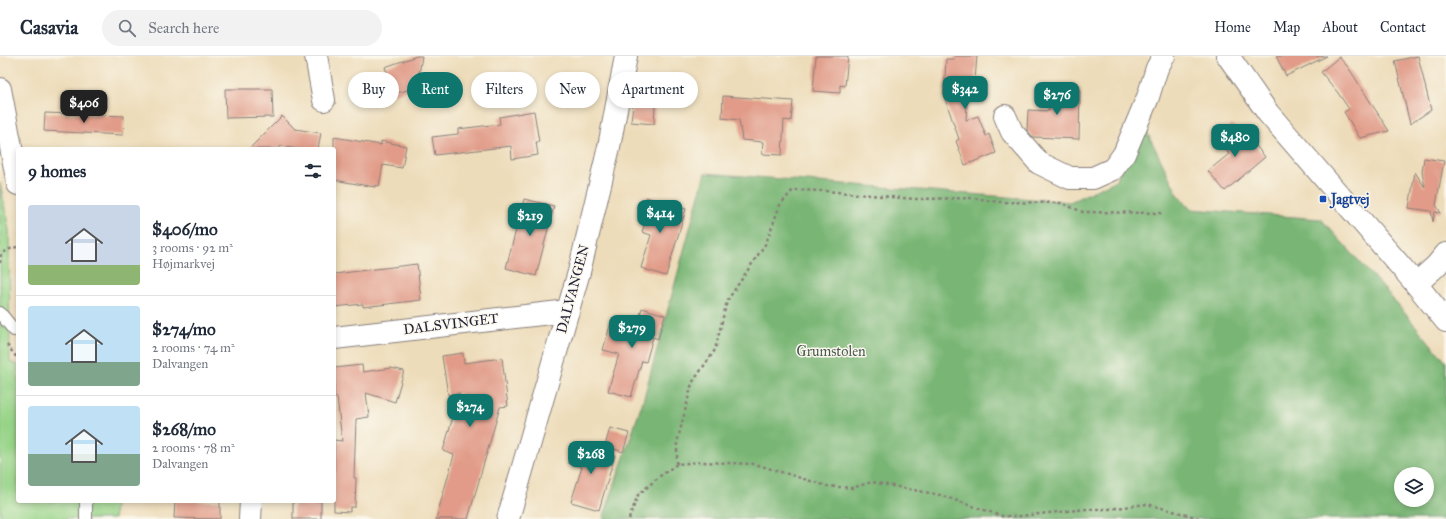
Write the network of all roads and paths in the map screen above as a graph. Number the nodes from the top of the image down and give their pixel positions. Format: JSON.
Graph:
{"nodes":[{"id":1,"x":316,"y":56,"type":"edge"},
{"id":2,"x":626,"y":56,"type":"edge"},
{"id":3,"x":1164,"y":56,"type":"edge"},
{"id":4,"x":1228,"y":56,"type":"edge"},
{"id":5,"x":0,"y":89,"type":"edge"},
{"id":6,"x":324,"y":100,"type":"dead end"},
{"id":7,"x":1005,"y":116,"type":"dead end"},
{"id":8,"x":16,"y":173,"type":"edge"},
{"id":9,"x":1164,"y":213,"type":"dead end"},
{"id":10,"x":16,"y":247,"type":"edge"},
{"id":11,"x":1446,"y":254,"type":"edge"},
{"id":12,"x":0,"y":263,"type":"edge"},
{"id":13,"x":1416,"y":284,"type":"junction"},
{"id":14,"x":568,"y":311,"type":"junction"},
{"id":15,"x":0,"y":312,"type":"edge"},
{"id":16,"x":1446,"y":321,"type":"edge"},
{"id":17,"x":14,"y":330,"type":"dead end"},
{"id":18,"x":336,"y":338,"type":"edge"},
{"id":19,"x":6,"y":344,"type":"dead end"},
{"id":20,"x":16,"y":356,"type":"edge"},
{"id":21,"x":677,"y":464,"type":"junction"},
{"id":22,"x":86,"y":503,"type":"edge"},
{"id":23,"x":251,"y":503,"type":"edge"},
{"id":24,"x":86,"y":519,"type":"edge"},
{"id":25,"x":250,"y":519,"type":"edge"},
{"id":26,"x":508,"y":519,"type":"edge"},
{"id":27,"x":629,"y":519,"type":"edge"},
{"id":28,"x":1203,"y":519,"type":"edge"}],
"edges":[{"from":1,"to":6,"type":"street"},
{"from":2,"to":14,"type":"street","name":"DALVANGEN"},
{"from":3,"to":7,"type":"street"},
{"from":4,"to":13,"type":"street"},
{"from":5,"to":8,"type":"street"},
{"from":9,"to":21,"type":"path"},
{"from":10,"to":12,"type":"path"},
{"from":11,"to":13,"type":"street"},
{"from":13,"to":16,"type":"street"},
{"from":14,"to":18,"type":"street","name":"DALSVINGET"},
{"from":14,"to":26,"type":"street","name":"DALVANGEN"},
{"from":15,"to":17,"type":"lane"},
{"from":19,"to":20,"type":"path"},
{"from":21,"to":27,"type":"path"},
{"from":21,"to":28,"type":"path"},
{"from":22,"to":24,"type":"lane"},
{"from":23,"to":25,"type":"street"}]}
